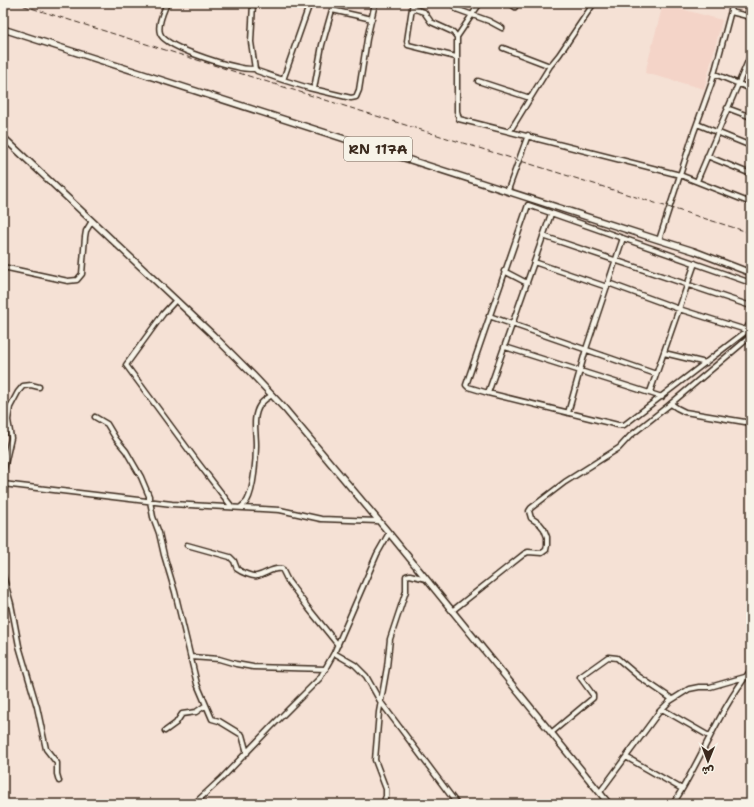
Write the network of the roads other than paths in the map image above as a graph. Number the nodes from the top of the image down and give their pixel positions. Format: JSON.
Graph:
{"nodes":[{"id":1,"x":167,"y":3,"type":"edge"},
{"id":2,"x":253,"y":3,"type":"edge"},
{"id":3,"x":293,"y":3,"type":"edge"},
{"id":4,"x":310,"y":3,"type":"edge"},
{"id":5,"x":334,"y":3,"type":"edge"},
{"id":6,"x":375,"y":3,"type":"edge"},
{"id":7,"x":480,"y":3,"type":"edge"},
{"id":8,"x":510,"y":3,"type":"edge"},
{"id":9,"x":594,"y":3,"type":"edge"},
{"id":10,"x":733,"y":3,"type":"edge"},
{"id":11,"x":749,"y":3,"type":"edge"},
{"id":12,"x":412,"y":5,"type":"edge"},
{"id":13,"x":516,"y":7,"type":"dead end"},
{"id":14,"x":308,"y":8,"type":"junction"},
{"id":15,"x":456,"y":9,"type":"dead end"},
{"id":16,"x":332,"y":10,"type":"junction"},
{"id":17,"x":731,"y":12,"type":"junction"},
{"id":18,"x":472,"y":15,"type":"junction"},
{"id":19,"x":750,"y":17,"type":"edge"},
{"id":20,"x":372,"y":19,"type":"junction"},
{"id":21,"x":502,"y":28,"type":"dead end"},
{"id":22,"x":3,"y":29,"type":"edge"},
{"id":23,"x":457,"y":36,"type":"junction"},
{"id":24,"x":503,"y":48,"type":"dead end"},
{"id":25,"x":751,"y":54,"type":"edge"},
{"id":26,"x":456,"y":57,"type":"junction"},
{"id":27,"x":750,"y":60,"type":"edge"},
{"id":28,"x":550,"y":66,"type":"junction"},
{"id":29,"x":255,"y":69,"type":"junction"},
{"id":30,"x":715,"y":74,"type":"junction"},
{"id":31,"x":283,"y":80,"type":"junction"},
{"id":32,"x":478,"y":81,"type":"dead end"},
{"id":33,"x":738,"y":83,"type":"junction"},
{"id":34,"x":314,"y":89,"type":"junction"},
{"id":35,"x":751,"y":89,"type":"edge"},
{"id":36,"x":530,"y":98,"type":"junction"},
{"id":37,"x":727,"y":108,"type":"junction"},
{"id":38,"x":751,"y":117,"type":"edge"},
{"id":39,"x":697,"y":124,"type":"junction"},
{"id":40,"x":510,"y":130,"type":"junction"},
{"id":41,"x":717,"y":132,"type":"junction"},
{"id":42,"x":528,"y":135,"type":"junction"},
{"id":43,"x":3,"y":137,"type":"edge"},
{"id":44,"x":751,"y":146,"type":"edge"},
{"id":45,"x":707,"y":156,"type":"junction"},
{"id":46,"x":751,"y":174,"type":"edge"},
{"id":47,"x":680,"y":175,"type":"junction"},
{"id":48,"x":697,"y":181,"type":"junction"},
{"id":49,"x":508,"y":190,"type":"junction"},
{"id":50,"x":530,"y":198,"type":"junction"},
{"id":51,"x":751,"y":204,"type":"edge"},
{"id":52,"x":528,"y":205,"type":"junction"},
{"id":53,"x":551,"y":214,"type":"junction"},
{"id":54,"x":92,"y":221,"type":"junction"},
{"id":55,"x":543,"y":236,"type":"junction"},
{"id":56,"x":623,"y":238,"type":"junction"},
{"id":57,"x":659,"y":240,"type":"junction"},
{"id":58,"x":615,"y":261,"type":"junction"},
{"id":59,"x":534,"y":262,"type":"junction"},
{"id":60,"x":695,"y":264,"type":"junction"},
{"id":61,"x":3,"y":267,"type":"edge"},
{"id":62,"x":504,"y":271,"type":"junction"},
{"id":63,"x":751,"y":273,"type":"edge"},
{"id":64,"x":527,"y":283,"type":"junction"},
{"id":65,"x":751,"y":283,"type":"edge"},
{"id":66,"x":607,"y":285,"type":"junction"},
{"id":67,"x":688,"y":285,"type":"junction"},
{"id":68,"x":176,"y":300,"type":"junction"},
{"id":69,"x":751,"y":306,"type":"edge"},
{"id":70,"x":679,"y":309,"type":"junction"},
{"id":71,"x":489,"y":316,"type":"junction"},
{"id":72,"x":751,"y":321,"type":"edge"},
{"id":73,"x":513,"y":325,"type":"junction"},
{"id":74,"x":746,"y":330,"type":"junction"},
{"id":75,"x":751,"y":336,"type":"edge"},
{"id":76,"x":505,"y":347,"type":"junction"},
{"id":77,"x":586,"y":349,"type":"junction"},
{"id":78,"x":664,"y":353,"type":"junction"},
{"id":79,"x":706,"y":363,"type":"junction"},
{"id":80,"x":580,"y":371,"type":"junction"},
{"id":81,"x":656,"y":374,"type":"junction"},
{"id":82,"x":39,"y":387,"type":"dead end"},
{"id":83,"x":650,"y":392,"type":"junction"},
{"id":84,"x":488,"y":393,"type":"junction"},
{"id":85,"x":272,"y":395,"type":"junction"},
{"id":86,"x":662,"y":397,"type":"junction"},
{"id":87,"x":671,"y":404,"type":"junction"},
{"id":88,"x":568,"y":413,"type":"junction"},
{"id":89,"x":95,"y":418,"type":"dead end"},
{"id":90,"x":751,"y":422,"type":"edge"},
{"id":91,"x":3,"y":474,"type":"edge"},
{"id":92,"x":3,"y":484,"type":"edge"},
{"id":93,"x":149,"y":501,"type":"junction"},
{"id":94,"x":232,"y":507,"type":"junction"},
{"id":95,"x":241,"y":507,"type":"junction"},
{"id":96,"x":378,"y":521,"type":"junction"},
{"id":97,"x":389,"y":533,"type":"junction"},
{"id":98,"x":187,"y":545,"type":"dead end"},
{"id":99,"x":3,"y":575,"type":"edge"},
{"id":100,"x":427,"y":580,"type":"junction"},
{"id":101,"x":452,"y":611,"type":"junction"},
{"id":102,"x":338,"y":645,"type":"junction"},
{"id":103,"x":334,"y":653,"type":"junction"},
{"id":104,"x":191,"y":657,"type":"junction"},
{"id":105,"x":326,"y":670,"type":"junction"},
{"id":106,"x":751,"y":670,"type":"edge"},
{"id":107,"x":745,"y":677,"type":"junction"},
{"id":108,"x":672,"y":699,"type":"junction"},
{"id":109,"x":381,"y":703,"type":"junction"},
{"id":110,"x":206,"y":705,"type":"junction"},
{"id":111,"x":662,"y":709,"type":"junction"},
{"id":112,"x":165,"y":731,"type":"dead end"},
{"id":113,"x":551,"y":734,"type":"junction"},
{"id":114,"x":710,"y":736,"type":"junction"},
{"id":115,"x":247,"y":753,"type":"junction"},
{"id":116,"x":626,"y":757,"type":"junction"},
{"id":117,"x":59,"y":781,"type":"dead end"},
{"id":118,"x":682,"y":789,"type":"junction"},
{"id":119,"x":600,"y":792,"type":"junction"},
{"id":120,"x":194,"y":804,"type":"edge"},
{"id":121,"x":383,"y":804,"type":"edge"},
{"id":122,"x":457,"y":804,"type":"edge"},
{"id":123,"x":609,"y":804,"type":"edge"},
{"id":124,"x":673,"y":804,"type":"edge"}],
"edges":[{"from":1,"to":29,"type":"street"},
{"from":2,"to":29,"type":"street"},
{"from":3,"to":14,"type":"street"},
{"from":4,"to":14,"type":"street"},
{"from":5,"to":16,"type":"street"},
{"from":6,"to":20,"type":"street"},
{"from":7,"to":18,"type":"street"},
{"from":8,"to":13,"type":"street"},
{"from":9,"to":28,"type":"street"},
{"from":10,"to":17,"type":"street"},
{"from":11,"to":19,"type":"street"},
{"from":12,"to":23,"type":"street"},
{"from":12,"to":26,"type":"street"},
{"from":14,"to":31,"type":"street"},
{"from":15,"to":18,"type":"street"},
{"from":16,"to":20,"type":"street"},
{"from":16,"to":34,"type":"street"},
{"from":17,"to":19,"type":"street"},
{"from":17,"to":30,"type":"street"},
{"from":18,"to":21,"type":"street"},
{"from":18,"to":23,"type":"street"},
{"from":20,"to":34,"type":"street"},
{"from":22,"to":49,"type":"main road","number":"RN 117A"},
{"from":23,"to":26,"type":"street"},
{"from":24,"to":28,"type":"street"},
{"from":25,"to":27,"type":"street"},
{"from":26,"to":40,"type":"street"},
{"from":27,"to":33,"type":"street"},
{"from":28,"to":36,"type":"street"},
{"from":29,"to":31,"type":"street"},
{"from":30,"to":33,"type":"street"},
{"from":30,"to":39,"type":"street"},
{"from":31,"to":34,"type":"street"},
{"from":32,"to":36,"type":"street"},
{"from":33,"to":35,"type":"street"},
{"from":33,"to":37,"type":"street"},
{"from":36,"to":40,"type":"street"},
{"from":37,"to":38,"type":"street"},
{"from":37,"to":41,"type":"street"},
{"from":39,"to":41,"type":"street"},
{"from":39,"to":47,"type":"street"},
{"from":40,"to":42,"type":"street"},
{"from":41,"to":44,"type":"street"},
{"from":41,"to":45,"type":"street"},
{"from":42,"to":47,"type":"street"},
{"from":42,"to":49,"type":"street"},
{"from":43,"to":54,"type":"main road"},
{"from":45,"to":46,"type":"street"},
{"from":45,"to":48,"type":"street"},
{"from":47,"to":48,"type":"street"},
{"from":47,"to":57,"type":"street"},
{"from":48,"to":51,"type":"street"},
{"from":49,"to":50,"type":"main road","number":"RN 117A"},
{"from":50,"to":52,"type":"street"},
{"from":50,"to":57,"type":"main road","number":"RN 117A"},
{"from":52,"to":53,"type":"street"},
{"from":52,"to":62,"type":"street"},
{"from":53,"to":55,"type":"street"},
{"from":53,"to":56,"type":"street"},
{"from":54,"to":61,"type":"street"},
{"from":54,"to":68,"type":"main road"},
{"from":55,"to":58,"type":"street"},
{"from":55,"to":59,"type":"street"},
{"from":56,"to":58,"type":"street"},
{"from":56,"to":60,"type":"street"},
{"from":57,"to":63,"type":"main road","number":"RN 117A"},
{"from":58,"to":66,"type":"street"},
{"from":58,"to":67,"type":"street"},
{"from":59,"to":64,"type":"street"},
{"from":59,"to":66,"type":"street"},
{"from":60,"to":65,"type":"street"},
{"from":60,"to":67,"type":"street"},
{"from":62,"to":64,"type":"street"},
{"from":62,"to":71,"type":"street"},
{"from":64,"to":73,"type":"street"},
{"from":66,"to":70,"type":"street"},
{"from":66,"to":77,"type":"street"},
{"from":67,"to":69,"type":"street"},
{"from":67,"to":70,"type":"street"},
{"from":68,"to":85,"type":"main road"},
{"from":68,"to":94,"type":"street"},
{"from":70,"to":74,"type":"street"},
{"from":70,"to":78,"type":"street"},
{"from":71,"to":73,"type":"street"},
{"from":71,"to":84,"type":"street"},
{"from":72,"to":74,"type":"street"},
{"from":73,"to":76,"type":"street"},
{"from":73,"to":77,"type":"street"},
{"from":74,"to":79,"type":"street"},
{"from":75,"to":87,"type":"street"},
{"from":76,"to":80,"type":"street"},
{"from":76,"to":84,"type":"street"},
{"from":77,"to":80,"type":"street"},
{"from":77,"to":81,"type":"street"},
{"from":78,"to":79,"type":"street"},
{"from":78,"to":81,"type":"street"},
{"from":79,"to":86,"type":"street"},
{"from":80,"to":83,"type":"street"},
{"from":80,"to":88,"type":"street"},
{"from":81,"to":83,"type":"street"},
{"from":82,"to":91,"type":"street"},
{"from":83,"to":86,"type":"street"},
{"from":84,"to":88,"type":"street"},
{"from":85,"to":95,"type":"street"},
{"from":85,"to":96,"type":"main road"},
{"from":86,"to":88,"type":"street"},
{"from":87,"to":90,"type":"street"},
{"from":87,"to":101,"type":"street"},
{"from":89,"to":93,"type":"street"},
{"from":92,"to":93,"type":"street"},
{"from":93,"to":94,"type":"street"},
{"from":93,"to":104,"type":"street"},
{"from":94,"to":95,"type":"street"},
{"from":95,"to":96,"type":"street"},
{"from":96,"to":97,"type":"main road"},
{"from":97,"to":100,"type":"main road"},
{"from":97,"to":102,"type":"street"},
{"from":98,"to":102,"type":"street"},
{"from":99,"to":117,"type":"street"},
{"from":100,"to":101,"type":"main road"},
{"from":100,"to":109,"type":"street"},
{"from":101,"to":113,"type":"main road"},
{"from":102,"to":103,"type":"street"},
{"from":103,"to":105,"type":"street"},
{"from":103,"to":109,"type":"street"},
{"from":104,"to":105,"type":"street"},
{"from":104,"to":110,"type":"street"},
{"from":105,"to":115,"type":"street"},
{"from":106,"to":107,"type":"street"},
{"from":107,"to":108,"type":"street"},
{"from":107,"to":114,"type":"street"},
{"from":108,"to":111,"type":"street"},
{"from":108,"to":113,"type":"street"},
{"from":109,"to":121,"type":"street"},
{"from":109,"to":122,"type":"street"},
{"from":110,"to":112,"type":"street"},
{"from":110,"to":115,"type":"street"},
{"from":111,"to":114,"type":"street"},
{"from":111,"to":116,"type":"street"},
{"from":113,"to":119,"type":"main road"},
{"from":114,"to":118,"type":"street"},
{"from":115,"to":120,"type":"street"},
{"from":116,"to":118,"type":"street"},
{"from":116,"to":119,"type":"street"},
{"from":118,"to":124,"type":"street"},
{"from":119,"to":123,"type":"main road"}]}
